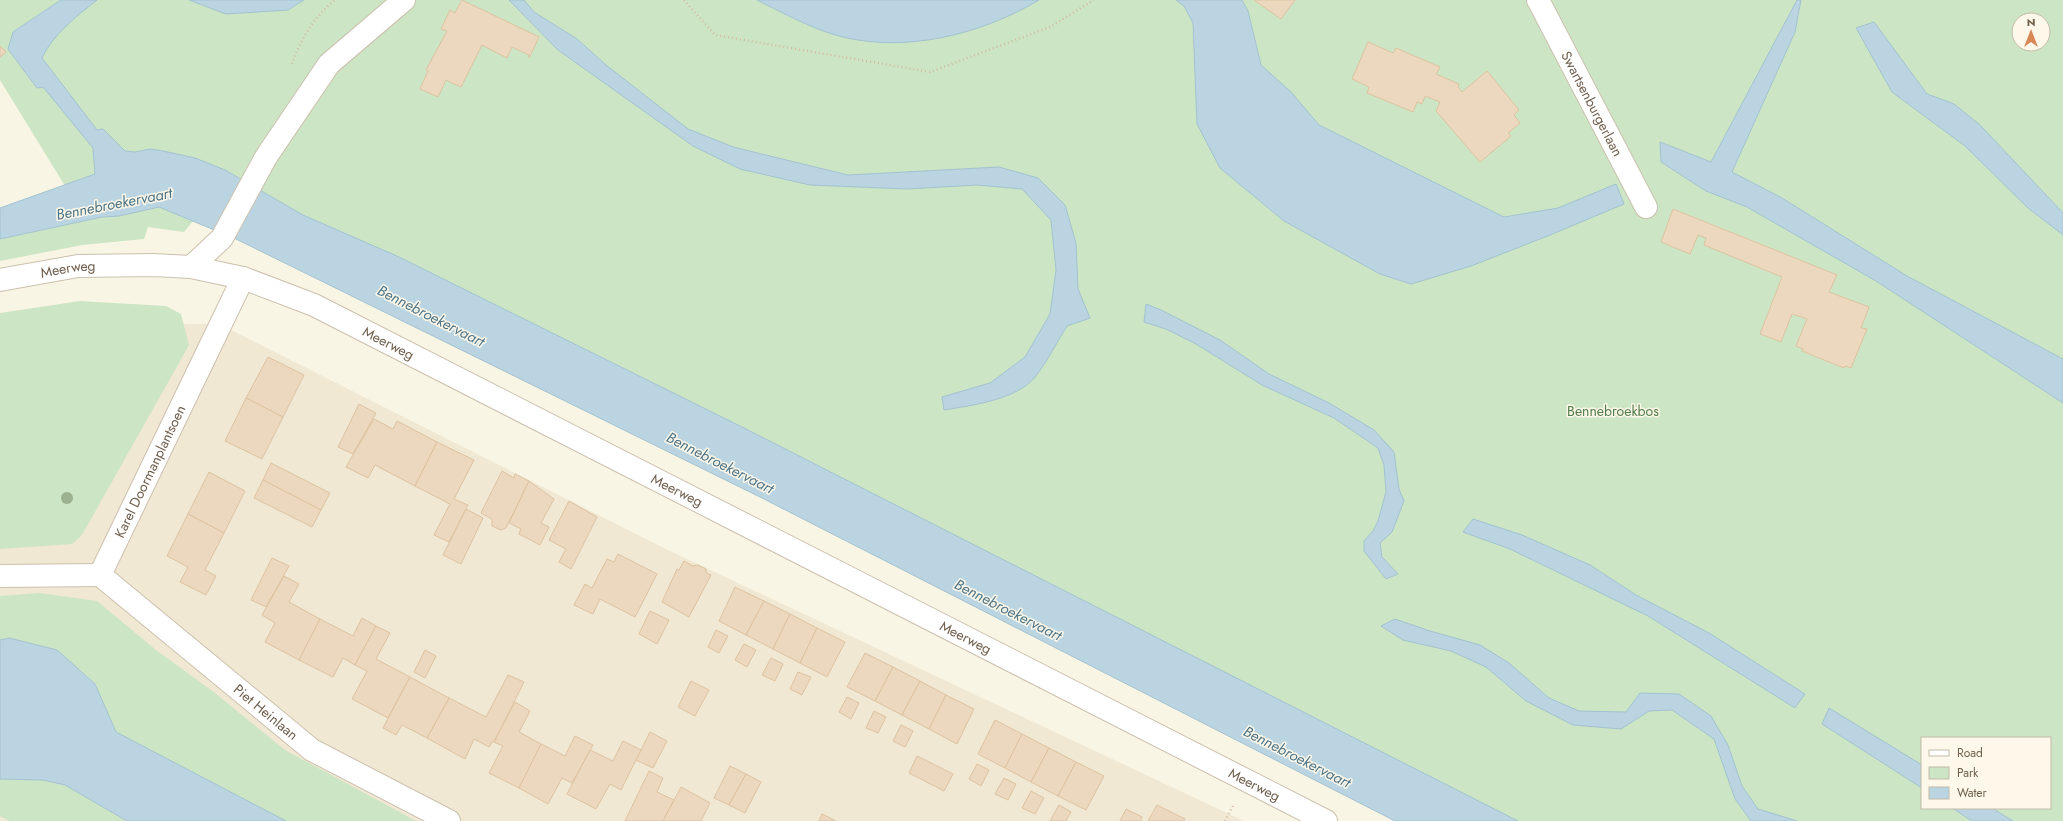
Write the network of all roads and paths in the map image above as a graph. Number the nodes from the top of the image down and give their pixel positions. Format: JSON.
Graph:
{"nodes":[{"id":1,"x":404,"y":0,"type":"edge"},
{"id":2,"x":684,"y":0,"type":"edge"},
{"id":3,"x":1094,"y":0,"type":"edge"},
{"id":4,"x":1538,"y":0,"type":"edge"},
{"id":5,"x":1646,"y":207,"type":"dead end"},
{"id":6,"x":191,"y":267,"type":"junction"},
{"id":7,"x":243,"y":278,"type":"junction"},
{"id":8,"x":0,"y":280,"type":"edge"},
{"id":9,"x":100,"y":575,"type":"junction"},
{"id":10,"x":0,"y":576,"type":"edge"},
{"id":11,"x":449,"y":821,"type":"edge"},
{"id":12,"x":1326,"y":821,"type":"edge"}],
"edges":[{"from":1,"to":6,"type":"street"},
{"from":2,"to":3,"type":"path"},
{"from":4,"to":5,"type":"street","name":"Swartsenburgerlaan"},
{"from":6,"to":7,"type":"street","name":"Meerweg"},
{"from":6,"to":8,"type":"street","name":"Meerweg"},
{"from":7,"to":9,"type":"street","name":"Karel Doormanplantsoen"},
{"from":7,"to":12,"type":"street","name":"Meerweg"},
{"from":9,"to":10,"type":"street"},
{"from":9,"to":11,"type":"street","name":"Piet Heinlaan"}]}
